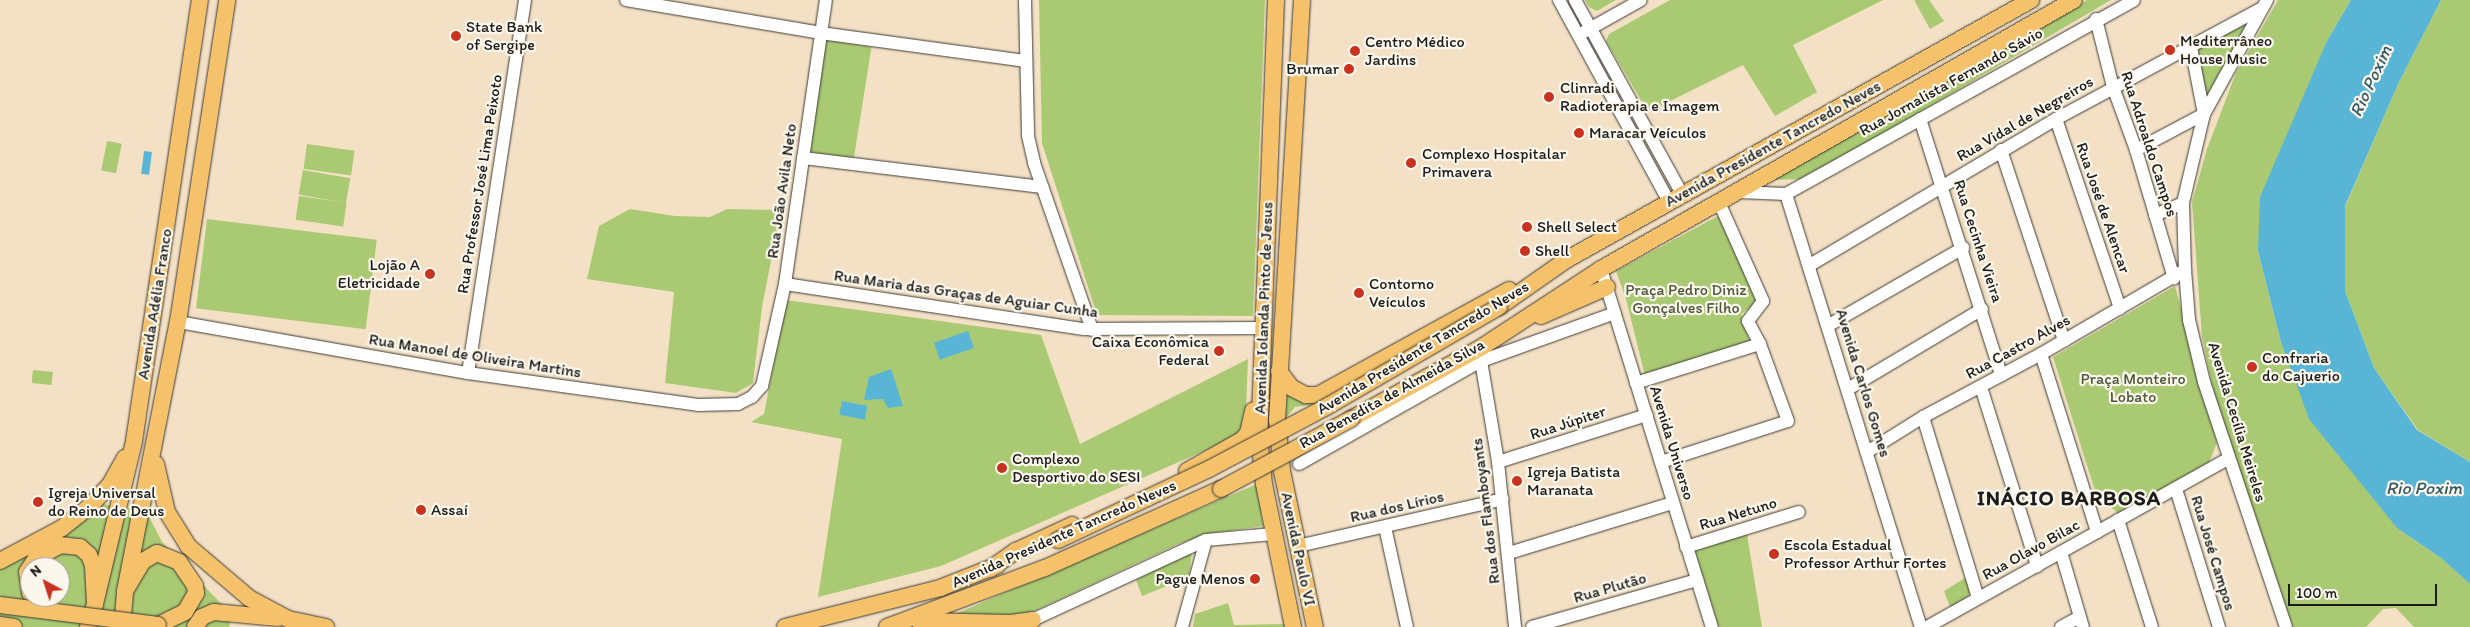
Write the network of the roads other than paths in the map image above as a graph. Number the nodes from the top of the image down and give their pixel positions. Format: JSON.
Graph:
{"nodes":[{"id":1,"x":200,"y":0,"type":"edge"},
{"id":2,"x":227,"y":0,"type":"edge"},
{"id":3,"x":526,"y":0,"type":"edge"},
{"id":4,"x":626,"y":0,"type":"edge"},
{"id":5,"x":826,"y":0,"type":"edge"},
{"id":6,"x":1025,"y":0,"type":"edge"},
{"id":7,"x":1276,"y":0,"type":"edge"},
{"id":8,"x":1302,"y":0,"type":"edge"},
{"id":9,"x":1559,"y":0,"type":"edge"},
{"id":10,"x":1575,"y":0,"type":"edge"},
{"id":11,"x":1641,"y":0,"type":"edge"},
{"id":12,"x":2030,"y":0,"type":"edge"},
{"id":13,"x":2074,"y":0,"type":"edge"},
{"id":14,"x":2134,"y":0,"type":"edge"},
{"id":15,"x":2263,"y":5,"type":"edge"},
{"id":16,"x":2096,"y":19,"type":"junction"},
{"id":17,"x":1590,"y":28,"type":"junction"},
{"id":18,"x":821,"y":32,"type":"junction"},
{"id":19,"x":1578,"y":36,"type":"junction"},
{"id":20,"x":2191,"y":47,"type":"junction"},
{"id":21,"x":1932,"y":56,"type":"junction"},
{"id":22,"x":1026,"y":62,"type":"junction"},
{"id":23,"x":1876,"y":86,"type":"junction"},
{"id":24,"x":2113,"y":87,"type":"junction"},
{"id":25,"x":1910,"y":92,"type":"junction"},
{"id":26,"x":2204,"y":114,"type":"junction"},
{"id":27,"x":1864,"y":119,"type":"junction"},
{"id":28,"x":1920,"y":119,"type":"junction"},
{"id":29,"x":2056,"y":119,"type":"junction"},
{"id":30,"x":1271,"y":132,"type":"junction"},
{"id":31,"x":1294,"y":135,"type":"junction"},
{"id":32,"x":2001,"y":150,"type":"junction"},
{"id":33,"x":2136,"y":150,"type":"junction"},
{"id":34,"x":803,"y":158,"type":"junction"},
{"id":35,"x":1943,"y":184,"type":"junction"},
{"id":36,"x":1042,"y":187,"type":"junction"},
{"id":37,"x":1739,"y":192,"type":"junction"},
{"id":38,"x":1786,"y":194,"type":"junction"},
{"id":39,"x":1675,"y":198,"type":"junction"},
{"id":40,"x":1719,"y":202,"type":"junction"},
{"id":41,"x":2183,"y":203,"type":"junction"},
{"id":42,"x":2155,"y":215,"type":"junction"},
{"id":43,"x":1962,"y":248,"type":"junction"},
{"id":44,"x":1566,"y":260,"type":"junction"},
{"id":45,"x":1810,"y":265,"type":"junction"},
{"id":46,"x":1266,"y":269,"type":"junction"},
{"id":47,"x":1285,"y":269,"type":"junction"},
{"id":48,"x":1601,"y":269,"type":"junction"},
{"id":49,"x":2185,"y":270,"type":"junction"},
{"id":50,"x":2174,"y":278,"type":"junction"},
{"id":51,"x":785,"y":284,"type":"junction"},
{"id":52,"x":1607,"y":287,"type":"junction"},
{"id":53,"x":2120,"y":308,"type":"junction"},
{"id":54,"x":1982,"y":309,"type":"junction"},
{"id":55,"x":1615,"y":313,"type":"junction"},
{"id":56,"x":178,"y":322,"type":"junction"},
{"id":57,"x":1828,"y":325,"type":"junction"},
{"id":58,"x":1263,"y":328,"type":"junction"},
{"id":59,"x":1092,"y":330,"type":"junction"},
{"id":60,"x":1505,"y":333,"type":"junction"},
{"id":61,"x":2064,"y":341,"type":"junction"},
{"id":62,"x":1760,"y":344,"type":"junction"},
{"id":63,"x":2041,"y":354,"type":"junction"},
{"id":64,"x":1481,"y":361,"type":"junction"},
{"id":65,"x":1279,"y":371,"type":"junction"},
{"id":66,"x":468,"y":373,"type":"junction"},
{"id":67,"x":2001,"y":375,"type":"junction"},
{"id":68,"x":1636,"y":383,"type":"junction"},
{"id":69,"x":762,"y":386,"type":"joint"},
{"id":70,"x":1981,"y":387,"type":"junction"},
{"id":71,"x":1848,"y":389,"type":"junction"},
{"id":72,"x":1258,"y":392,"type":"junction"},
{"id":73,"x":1647,"y":415,"type":"junction"},
{"id":74,"x":1922,"y":417,"type":"junction"},
{"id":75,"x":134,"y":441,"type":"junction"},
{"id":76,"x":1867,"y":452,"type":"junction"},
{"id":77,"x":154,"y":455,"type":"junction"},
{"id":78,"x":2230,"y":458,"type":"junction"},
{"id":79,"x":1498,"y":462,"type":"junction"},
{"id":80,"x":1661,"y":462,"type":"junction"},
{"id":81,"x":1299,"y":464,"type":"dead end"},
{"id":82,"x":1282,"y":471,"type":"joint"},
{"id":83,"x":1264,"y":484,"type":"joint"},
{"id":84,"x":2176,"y":489,"type":"junction"},
{"id":85,"x":1503,"y":499,"type":"junction"},
{"id":86,"x":1673,"y":503,"type":"junction"},
{"id":87,"x":1800,"y":512,"type":"dead end"},
{"id":88,"x":2118,"y":520,"type":"junction"},
{"id":89,"x":1386,"y":527,"type":"junction"},
{"id":90,"x":2097,"y":532,"type":"junction"},
{"id":91,"x":1273,"y":534,"type":"junction"},
{"id":92,"x":1206,"y":540,"type":"junction"},
{"id":93,"x":1298,"y":546,"type":"junction"},
{"id":94,"x":1686,"y":547,"type":"junction"},
{"id":95,"x":2061,"y":552,"type":"junction"},
{"id":96,"x":1509,"y":553,"type":"junction"},
{"id":97,"x":40,"y":557,"type":"edge"},
{"id":98,"x":0,"y":561,"type":"edge"},
{"id":99,"x":2037,"y":566,"type":"junction"},
{"id":100,"x":990,"y":569,"type":"junction"},
{"id":101,"x":1697,"y":580,"type":"junction"},
{"id":102,"x":125,"y":591,"type":"junction"},
{"id":103,"x":1978,"y":598,"type":"junction"},
{"id":104,"x":0,"y":604,"type":"edge"},
{"id":105,"x":95,"y":604,"type":"junction"},
{"id":106,"x":52,"y":607,"type":"edge"},
{"id":107,"x":76,"y":614,"type":"junction"},
{"id":108,"x":288,"y":619,"type":"junction"},
{"id":109,"x":912,"y":620,"type":"junction"},
{"id":110,"x":1032,"y":620,"type":"junction"},
{"id":111,"x":2081,"y":622,"type":"edge"},
{"id":112,"x":158,"y":625,"type":"junction"},
{"id":113,"x":0,"y":626,"type":"edge"},
{"id":114,"x":6,"y":627,"type":"edge"},
{"id":115,"x":14,"y":627,"type":"edge"},
{"id":116,"x":88,"y":627,"type":"edge"},
{"id":117,"x":122,"y":627,"type":"edge"},
{"id":118,"x":185,"y":627,"type":"edge"},
{"id":119,"x":195,"y":627,"type":"edge"},
{"id":120,"x":326,"y":627,"type":"edge"},
{"id":121,"x":785,"y":627,"type":"edge"},
{"id":122,"x":887,"y":627,"type":"edge"},
{"id":123,"x":1016,"y":627,"type":"edge"},
{"id":124,"x":1182,"y":627,"type":"edge"},
{"id":125,"x":1293,"y":627,"type":"edge"},
{"id":126,"x":1315,"y":627,"type":"edge"},
{"id":127,"x":1407,"y":627,"type":"edge"},
{"id":128,"x":1515,"y":627,"type":"edge"},
{"id":129,"x":1532,"y":627,"type":"edge"},
{"id":130,"x":1712,"y":627,"type":"edge"},
{"id":131,"x":1921,"y":627,"type":"edge"},
{"id":132,"x":1927,"y":627,"type":"edge"},
{"id":133,"x":2061,"y":627,"type":"edge"},
{"id":134,"x":2152,"y":627,"type":"edge"},
{"id":135,"x":2219,"y":627,"type":"edge"},
{"id":136,"x":2286,"y":627,"type":"edge"}],
"edges":[{"from":1,"to":75,"type":"main road","name":"Avenida Adélia Franco"},
{"from":2,"to":56,"type":"main road","name":"Avenida Adélia Franco"},
{"from":3,"to":66,"type":"street","name":"Rua Professor José Lima Peixoto"},
{"from":4,"to":18,"type":"street"},
{"from":5,"to":18,"type":"street","name":"Rua João Avila Neto"},
{"from":6,"to":22,"type":"street"},
{"from":7,"to":30,"type":"main road","name":"Avenida Iolanda Pinto de Jesus"},
{"from":8,"to":31,"type":"main road","name":"Avenida Iolanda Pinto de Jesus"},
{"from":9,"to":19,"type":"street"},
{"from":10,"to":17,"type":"street"},
{"from":11,"to":17,"type":"street"},
{"from":12,"to":21,"type":"main road","name":"Avenida Presidente Tancredo Neves"},
{"from":13,"to":25,"type":"main road","name":"Avenida Presidente Tancredo Neves"},
{"from":14,"to":16,"type":"street","name":"Rua Jornalista Fernando Sávio"},
{"from":15,"to":20,"type":"street","name":"Rua Vidal de Negreiros"},
{"from":15,"to":26,"type":"street","name":"Avenida Cecília Meireles"},
{"from":16,"to":24,"type":"street","name":"Rua Adroaldo Campos"},
{"from":16,"to":28,"type":"street","name":"Rua Jornalista Fernando Sávio"},
{"from":17,"to":19,"type":"street"},
{"from":17,"to":39,"type":"street"},
{"from":18,"to":22,"type":"street"},
{"from":18,"to":34,"type":"street","name":"Rua João Avila Neto"},
{"from":19,"to":39,"type":"street"},
{"from":20,"to":24,"type":"street","name":"Rua Vidal de Negreiros"},
{"from":20,"to":26,"type":"street"},
{"from":21,"to":23,"type":"main road","name":"Avenida Presidente Tancredo Neves"},
{"from":21,"to":25,"type":"main road"},
{"from":22,"to":36,"type":"street"},
{"from":23,"to":27,"type":"main road"},
{"from":23,"to":39,"type":"main road","name":"Avenida Presidente Tancredo Neves"},
{"from":24,"to":29,"type":"street","name":"Rua Vidal de Negreiros"},
{"from":24,"to":33,"type":"street","name":"Rua Adroaldo Campos"},
{"from":25,"to":27,"type":"main road","name":"Avenida Presidente Tancredo Neves"},
{"from":26,"to":33,"type":"street"},
{"from":26,"to":41,"type":"street","name":"Avenida Cecília Meireles"},
{"from":27,"to":37,"type":"main road","name":"Avenida Presidente Tancredo Neves"},
{"from":28,"to":35,"type":"street","name":"Rua Cecinha Vieira"},
{"from":28,"to":38,"type":"street","name":"Rua Jornalista Fernando Sávio"},
{"from":29,"to":32,"type":"street","name":"Rua Vidal de Negreiros"},
{"from":29,"to":53,"type":"street","name":"Rua José de Alencar"},
{"from":30,"to":31,"type":"main road"},
{"from":30,"to":46,"type":"main road","name":"Avenida Iolanda Pinto de Jesus"},
{"from":31,"to":47,"type":"main road","name":"Avenida Iolanda Pinto de Jesus"},
{"from":32,"to":35,"type":"street","name":"Rua Vidal de Negreiros"},
{"from":32,"to":61,"type":"street"},
{"from":33,"to":42,"type":"street","name":"Rua Adroaldo Campos"},
{"from":34,"to":36,"type":"street"},
{"from":34,"to":51,"type":"street","name":"Rua João Avila Neto"},
{"from":35,"to":43,"type":"street","name":"Rua Cecinha Vieira"},
{"from":35,"to":45,"type":"street","name":"Rua Vidal de Negreiros"},
{"from":36,"to":59,"type":"street"},
{"from":37,"to":38,"type":"street"},
{"from":37,"to":40,"type":"main road","name":"Avenida Presidente Tancredo Neves"},
{"from":38,"to":45,"type":"street","name":"Avenida Carlos Gomes"},
{"from":39,"to":44,"type":"main road","name":"Avenida Presidente Tancredo Neves"},
{"from":40,"to":48,"type":"main road","name":"Avenida Presidente Tancredo Neves"},
{"from":40,"to":62,"type":"street"},
{"from":41,"to":42,"type":"street"},
{"from":41,"to":49,"type":"street","name":"Avenida Cecília Meireles"},
{"from":42,"to":50,"type":"street","name":"Rua Adroaldo Campos"},
{"from":43,"to":54,"type":"street","name":"Rua Cecinha Vieira"},
{"from":43,"to":57,"type":"street"},
{"from":44,"to":65,"type":"main road"},
{"from":44,"to":100,"type":"main road","name":"Avenida Presidente Tancredo Neves","bridge":true},
{"from":45,"to":57,"type":"street","name":"Avenida Carlos Gomes"},
{"from":46,"to":47,"type":"main road"},
{"from":46,"to":58,"type":"main road","name":"Avenida Iolanda Pinto de Jesus"},
{"from":47,"to":65,"type":"main road","name":"Avenida Iolanda Pinto de Jesus"},
{"from":48,"to":52,"type":"street","name":"Avenida Universo"},
{"from":48,"to":60,"type":"main road","name":"Avenida Presidente Tancredo Neves"},
{"from":49,"to":50,"type":"street","name":"Rua Castro Alves"},
{"from":49,"to":78,"type":"street","name":"Avenida Cecília Meireles"},
{"from":50,"to":53,"type":"street","name":"Rua Castro Alves"},
{"from":51,"to":59,"type":"street","name":"Rua Maria das Graças de Aguiar Cunha"},
{"from":51,"to":69,"type":"street","name":"Rua João Avila Neto"},
{"from":52,"to":55,"type":"street","name":"Avenida Universo"},
{"from":52,"to":60,"type":"main road"},
{"from":53,"to":61,"type":"street","name":"Rua Castro Alves"},
{"from":54,"to":67,"type":"street","name":"Rua Cecinha Vieira"},
{"from":54,"to":71,"type":"street"},
{"from":55,"to":64,"type":"street","name":"Rua Benedita de Almeida Silva"},
{"from":55,"to":68,"type":"street","name":"Avenida Universo"},
{"from":56,"to":66,"type":"street","name":"Rua Manoel de Oliveira Martins"},
{"from":56,"to":77,"type":"main road","name":"Avenida Adélia Franco"},
{"from":57,"to":71,"type":"street","name":"Avenida Carlos Gomes"},
{"from":58,"to":59,"type":"street","name":"Rua Maria das Graças de Aguiar Cunha"},
{"from":58,"to":72,"type":"main road","name":"Avenida Iolanda Pinto de Jesus"},
{"from":60,"to":109,"type":"main road","name":"Avenida Presidente Tancredo Neves","bridge":true},
{"from":61,"to":63,"type":"street","name":"Rua Castro Alves"},
{"from":62,"to":68,"type":"street"},
{"from":62,"to":80,"type":"street"},
{"from":63,"to":67,"type":"street","name":"Rua Castro Alves"},
{"from":63,"to":90,"type":"street"},
{"from":64,"to":79,"type":"street","name":"Rua dos Flamboyants"},
{"from":64,"to":81,"type":"street","name":"Rua Benedita de Almeida Silva"},
{"from":65,"to":82,"type":"main road","name":"Avenida Iolanda Pinto de Jesus"},
{"from":66,"to":69,"type":"street","name":"Rua Manoel de Oliveira Martins"},
{"from":67,"to":70,"type":"street","name":"Rua Castro Alves"},
{"from":68,"to":73,"type":"street","name":"Avenida Universo"},
{"from":70,"to":74,"type":"street","name":"Rua Castro Alves"},
{"from":70,"to":99,"type":"street"},
{"from":71,"to":76,"type":"street","name":"Avenida Carlos Gomes"},
{"from":72,"to":83,"type":"main road","name":"Avenida Iolanda Pinto de Jesus"},
{"from":72,"to":100,"type":"main road"},
{"from":73,"to":79,"type":"street","name":"Rua Júpiter"},
{"from":73,"to":80,"type":"street","name":"Avenida Universo"},
{"from":74,"to":76,"type":"street","name":"Rua Castro Alves"},
{"from":74,"to":103,"type":"street"},
{"from":75,"to":98,"type":"main road"},
{"from":75,"to":105,"type":"main road","name":"Avenida Adélia Franco"},
{"from":76,"to":131,"type":"street","name":"Avenida Carlos Gomes"},
{"from":77,"to":102,"type":"main road","name":"Avenida Adélia Franco"},
{"from":77,"to":108,"type":"main road"},
{"from":78,"to":84,"type":"street","name":"Rua Olavo Bilac"},
{"from":78,"to":136,"type":"street","name":"Avenida Cecília Meireles"},
{"from":79,"to":85,"type":"street","name":"Rua dos Flamboyants"},
{"from":80,"to":86,"type":"street","name":"Avenida Universo"},
{"from":82,"to":93,"type":"main road","name":"Avenida Paulo VI"},
{"from":83,"to":91,"type":"main road","name":"Avenida Paulo VI"},
{"from":84,"to":88,"type":"street","name":"Rua Olavo Bilac"},
{"from":84,"to":135,"type":"street","name":"Rua José Campos"},
{"from":85,"to":89,"type":"street","name":"Rua dos Lírios"},
{"from":85,"to":96,"type":"street","name":"Rua dos Flamboyants"},
{"from":86,"to":94,"type":"street","name":"Avenida Universo"},
{"from":86,"to":96,"type":"street"},
{"from":87,"to":94,"type":"street","name":"Rua Netuno"},
{"from":88,"to":90,"type":"street","name":"Rua Olavo Bilac"},
{"from":88,"to":134,"type":"street"},
{"from":89,"to":93,"type":"street","name":"Rua dos Lírios"},
{"from":89,"to":127,"type":"street"},
{"from":90,"to":95,"type":"street","name":"Rua Olavo Bilac"},
{"from":91,"to":92,"type":"street"},
{"from":91,"to":125,"type":"main road","name":"Avenida Paulo VI"},
{"from":92,"to":110,"type":"street"},
{"from":92,"to":124,"type":"street"},
{"from":93,"to":126,"type":"main road","name":"Avenida Paulo VI"},
{"from":94,"to":101,"type":"street","name":"Avenida Universo"},
{"from":95,"to":99,"type":"street","name":"Rua Olavo Bilac"},
{"from":95,"to":111,"type":"street"},
{"from":96,"to":128,"type":"street","name":"Rua dos Flamboyants"},
{"from":97,"to":105,"type":"main road"},
{"from":99,"to":103,"type":"street","name":"Rua Olavo Bilac"},
{"from":100,"to":121,"type":"main road","name":"Avenida Presidente Tancredo Neves"},
{"from":101,"to":129,"type":"street","name":"Rua Plutão"},
{"from":101,"to":130,"type":"street","name":"Avenida Universo"},
{"from":102,"to":112,"type":"main road"},
{"from":102,"to":117,"type":"main road"},
{"from":103,"to":132,"type":"street","name":"Rua Olavo Bilac"},
{"from":104,"to":107,"type":"main road","bridge":true},
{"from":104,"to":114,"type":"main road"},
{"from":105,"to":116,"type":"main road","name":"Avenida Adélia Franco"},
{"from":106,"to":107,"type":"main road","bridge":true},
{"from":107,"to":112,"type":"main road","bridge":true},
{"from":108,"to":119,"type":"main road"},
{"from":108,"to":120,"type":"main road"},
{"from":109,"to":110,"type":"main road"},
{"from":109,"to":122,"type":"main road","name":"Avenida Presidente Tancredo Neves"},
{"from":110,"to":123,"type":"street"},
{"from":111,"to":133,"type":"street"},
{"from":112,"to":118,"type":"main road"},
{"from":113,"to":115,"type":"main road","bridge":true}]}
